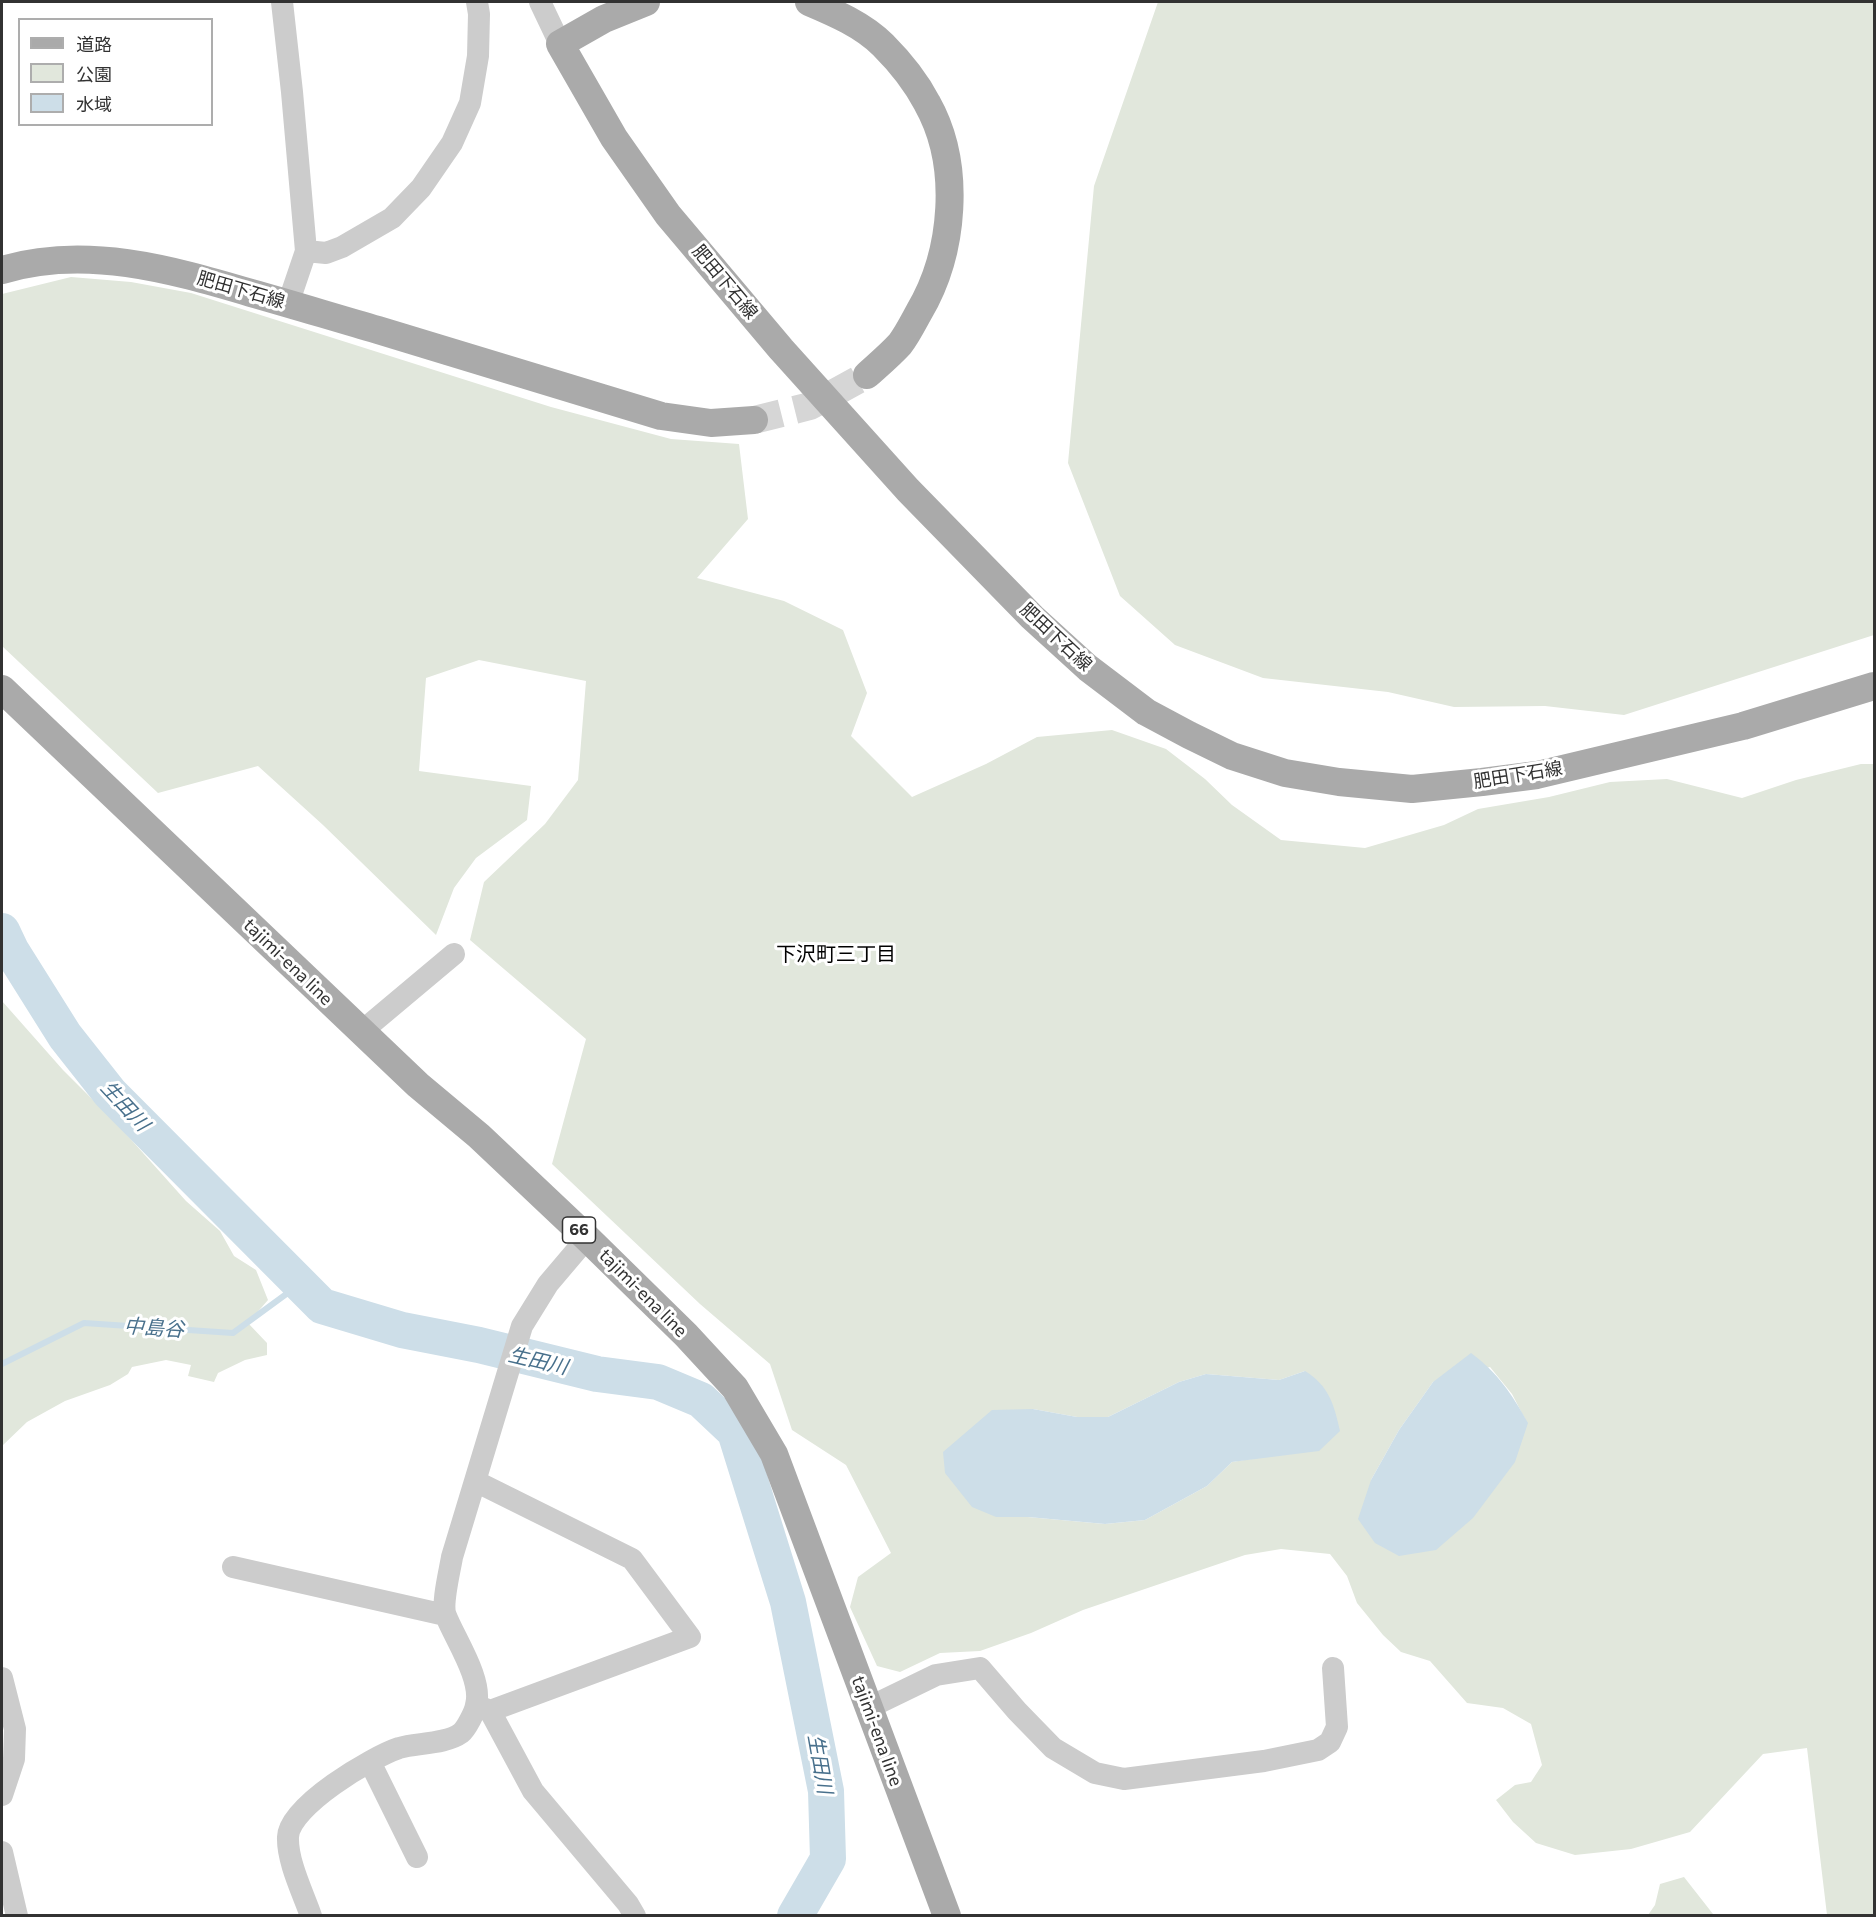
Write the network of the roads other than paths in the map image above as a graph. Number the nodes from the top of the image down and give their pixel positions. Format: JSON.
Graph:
{"nodes":[{"id":1,"x":282,"y":2,"type":"edge"},
{"id":2,"x":477,"y":2,"type":"edge"},
{"id":3,"x":540,"y":2,"type":"edge"},
{"id":4,"x":646,"y":2,"type":"edge"},
{"id":5,"x":809,"y":2,"type":"edge"},
{"id":6,"x":560,"y":44,"type":"junction"},
{"id":7,"x":306,"y":251,"type":"junction"},
{"id":8,"x":2,"y":270,"type":"edge"},
{"id":9,"x":288,"y":304,"type":"junction"},
{"id":10,"x":867,"y":375,"type":"tunnel mouth"},
{"id":11,"x":754,"y":420,"type":"tunnel mouth"},
{"id":12,"x":1875,"y":686,"type":"edge"},
{"id":13,"x":2,"y":689,"type":"edge"},
{"id":14,"x":454,"y":954,"type":"dead end"},
{"id":15,"x":361,"y":1032,"type":"junction"},
{"id":16,"x":587,"y":1238,"type":"junction"},
{"id":17,"x":475,"y":1481,"type":"junction"},
{"id":18,"x":233,"y":1567,"type":"dead end"},
{"id":19,"x":445,"y":1615,"type":"junction"},
{"id":20,"x":1333,"y":1668,"type":"dead end"},
{"id":21,"x":2,"y":1678,"type":"edge"},
{"id":22,"x":483,"y":1708,"type":"junction"},
{"id":23,"x":868,"y":1708,"type":"junction"},
{"id":24,"x":370,"y":1762,"type":"junction"},
{"id":25,"x":2,"y":1795,"type":"edge"},
{"id":26,"x":2,"y":1852,"type":"edge"},
{"id":27,"x":417,"y":1857,"type":"dead end"},
{"id":28,"x":17,"y":1916,"type":"edge"},
{"id":29,"x":311,"y":1916,"type":"edge"},
{"id":30,"x":635,"y":1916,"type":"edge"},
{"id":31,"x":946,"y":1916,"type":"edge"}],
"edges":[{"from":1,"to":7,"type":"street"},
{"from":2,"to":7,"type":"street"},
{"from":3,"to":6,"type":"street"},
{"from":4,"to":6,"type":"main road"},
{"from":5,"to":10,"type":"main road"},
{"from":6,"to":12,"type":"main road","name":"肥田下石線"},
{"from":7,"to":9,"type":"street"},
{"from":8,"to":9,"type":"main road","name":"肥田下石線"},
{"from":9,"to":11,"type":"main road","name":"肥田下石線"},
{"from":13,"to":15,"type":"main road","name":"tajimi-ena line","number":"66"},
{"from":14,"to":15,"type":"street"},
{"from":15,"to":16,"type":"main road","name":"tajimi-ena line","number":"66"},
{"from":16,"to":17,"type":"street"},
{"from":16,"to":23,"type":"main road","name":"tajimi-ena line","number":"66"},
{"from":17,"to":19,"type":"street"},
{"from":17,"to":22,"type":"street"},
{"from":18,"to":19,"type":"street"},
{"from":19,"to":22,"type":"street"},
{"from":20,"to":23,"type":"street"},
{"from":21,"to":25,"type":"street"},
{"from":22,"to":24,"type":"street"},
{"from":22,"to":30,"type":"street"},
{"from":23,"to":31,"type":"main road","name":"tajimi-ena line","number":"66"},
{"from":24,"to":27,"type":"street"},
{"from":24,"to":29,"type":"street"},
{"from":26,"to":28,"type":"street"}]}
